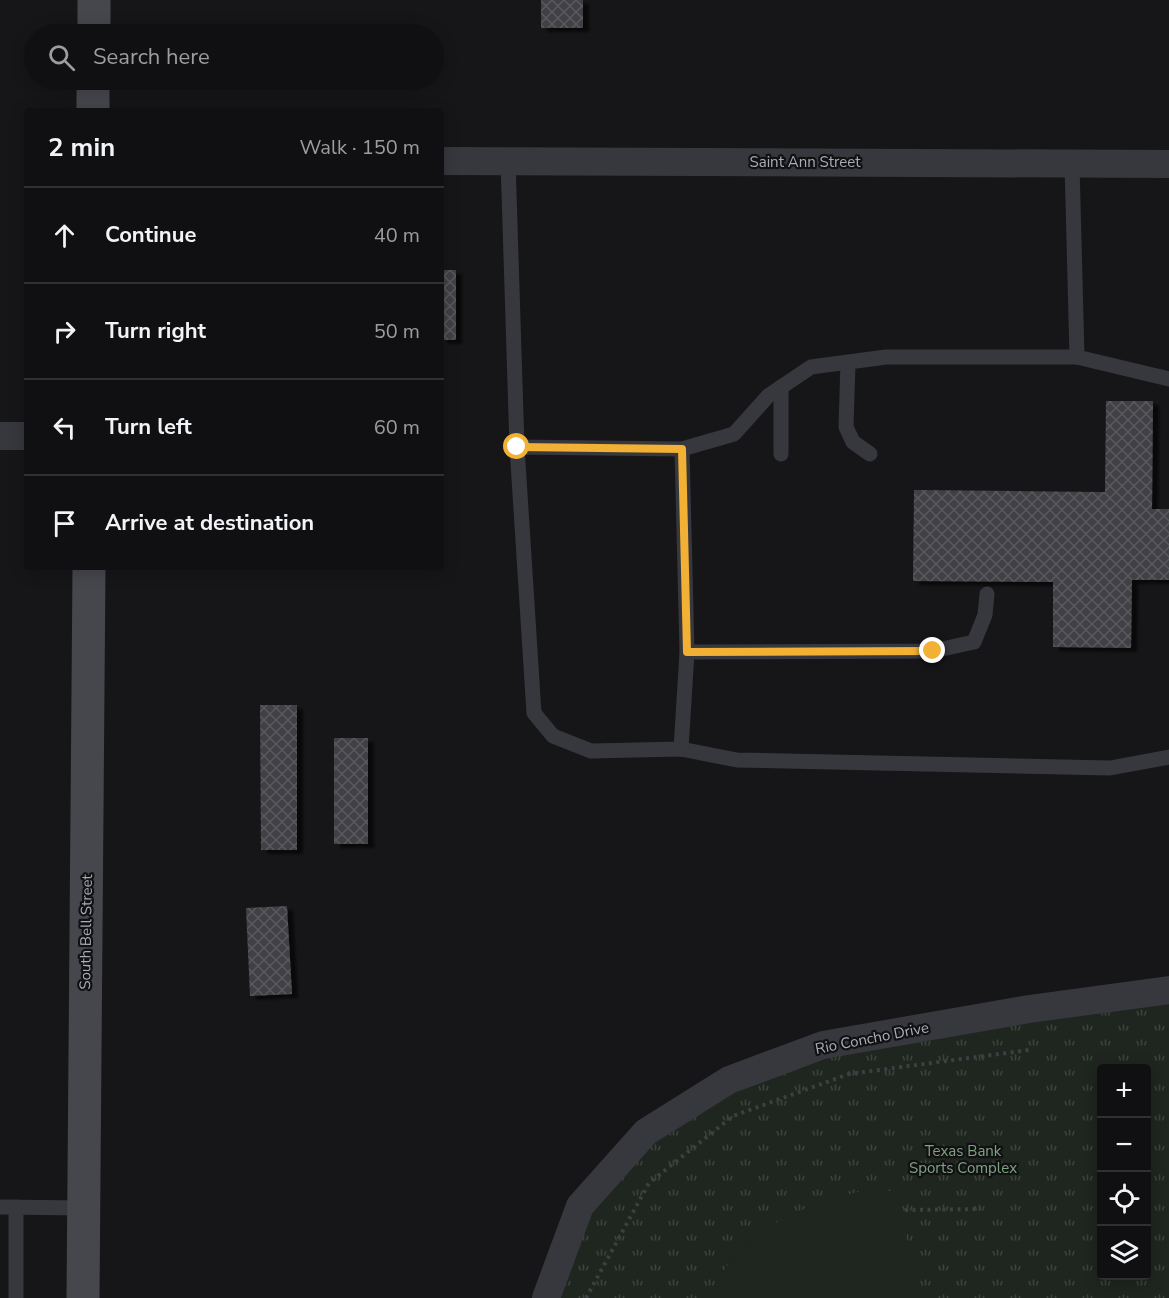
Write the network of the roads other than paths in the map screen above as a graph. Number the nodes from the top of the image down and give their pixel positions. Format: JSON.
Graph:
{"nodes":[{"id":1,"x":94,"y":0,"type":"edge"},
{"id":2,"x":94,"y":24,"type":"edge"},
{"id":3,"x":93,"y":90,"type":"edge"},
{"id":4,"x":93,"y":108,"type":"edge"},
{"id":5,"x":444,"y":161,"type":"edge"},
{"id":6,"x":508,"y":161,"type":"junction"},
{"id":7,"x":1072,"y":163,"type":"junction"},
{"id":8,"x":1169,"y":164,"type":"edge"},
{"id":9,"x":1077,"y":357,"type":"junction"},
{"id":10,"x":848,"y":362,"type":"junction"},
{"id":11,"x":1169,"y":379,"type":"edge"},
{"id":12,"x":781,"y":387,"type":"junction"},
{"id":13,"x":0,"y":436,"type":"edge"},
{"id":14,"x":24,"y":436,"type":"edge"},
{"id":15,"x":517,"y":447,"type":"junction"},
{"id":16,"x":682,"y":449,"type":"junction"},
{"id":17,"x":781,"y":454,"type":"dead end"},
{"id":18,"x":870,"y":454,"type":"dead end"},
{"id":19,"x":89,"y":570,"type":"edge"},
{"id":20,"x":987,"y":594,"type":"dead end"},
{"id":21,"x":687,"y":652,"type":"junction"},
{"id":22,"x":681,"y":749,"type":"junction"},
{"id":23,"x":1169,"y":757,"type":"edge"},
{"id":24,"x":1169,"y":990,"type":"edge"},
{"id":25,"x":8,"y":1207,"type":"edge"},
{"id":26,"x":83,"y":1208,"type":"junction"},
{"id":27,"x":14,"y":1273,"type":"junction"},
{"id":28,"x":0,"y":1282,"type":"edge"},
{"id":29,"x":16,"y":1298,"type":"edge"},
{"id":30,"x":83,"y":1298,"type":"edge"},
{"id":31,"x":546,"y":1298,"type":"edge"}],
"edges":[{"from":1,"to":2,"type":"main road"},
{"from":3,"to":4,"type":"main road"},
{"from":5,"to":6,"type":"street","name":"Saint Ann Street"},
{"from":6,"to":7,"type":"street","name":"Saint Ann Street"},
{"from":6,"to":15,"type":"lane"},
{"from":7,"to":8,"type":"street","name":"Saint Ann Street"},
{"from":7,"to":9,"type":"lane"},
{"from":9,"to":10,"type":"lane"},
{"from":9,"to":11,"type":"lane"},
{"from":10,"to":12,"type":"lane"},
{"from":10,"to":18,"type":"lane"},
{"from":12,"to":16,"type":"lane"},
{"from":12,"to":17,"type":"lane"},
{"from":13,"to":14,"type":"street"},
{"from":15,"to":16,"type":"lane"},
{"from":15,"to":22,"type":"lane"},
{"from":16,"to":21,"type":"lane"},
{"from":19,"to":26,"type":"main road","name":"South Bell Street"},
{"from":20,"to":21,"type":"lane"},
{"from":21,"to":22,"type":"lane"},
{"from":22,"to":23,"type":"lane"},
{"from":24,"to":31,"type":"street","name":"Rio Concho Drive"},
{"from":25,"to":26,"type":"lane"},
{"from":25,"to":27,"type":"lane"},
{"from":26,"to":30,"type":"main road","name":"South Bell Street"},
{"from":27,"to":28,"type":"lane"},
{"from":27,"to":29,"type":"lane"}]}
